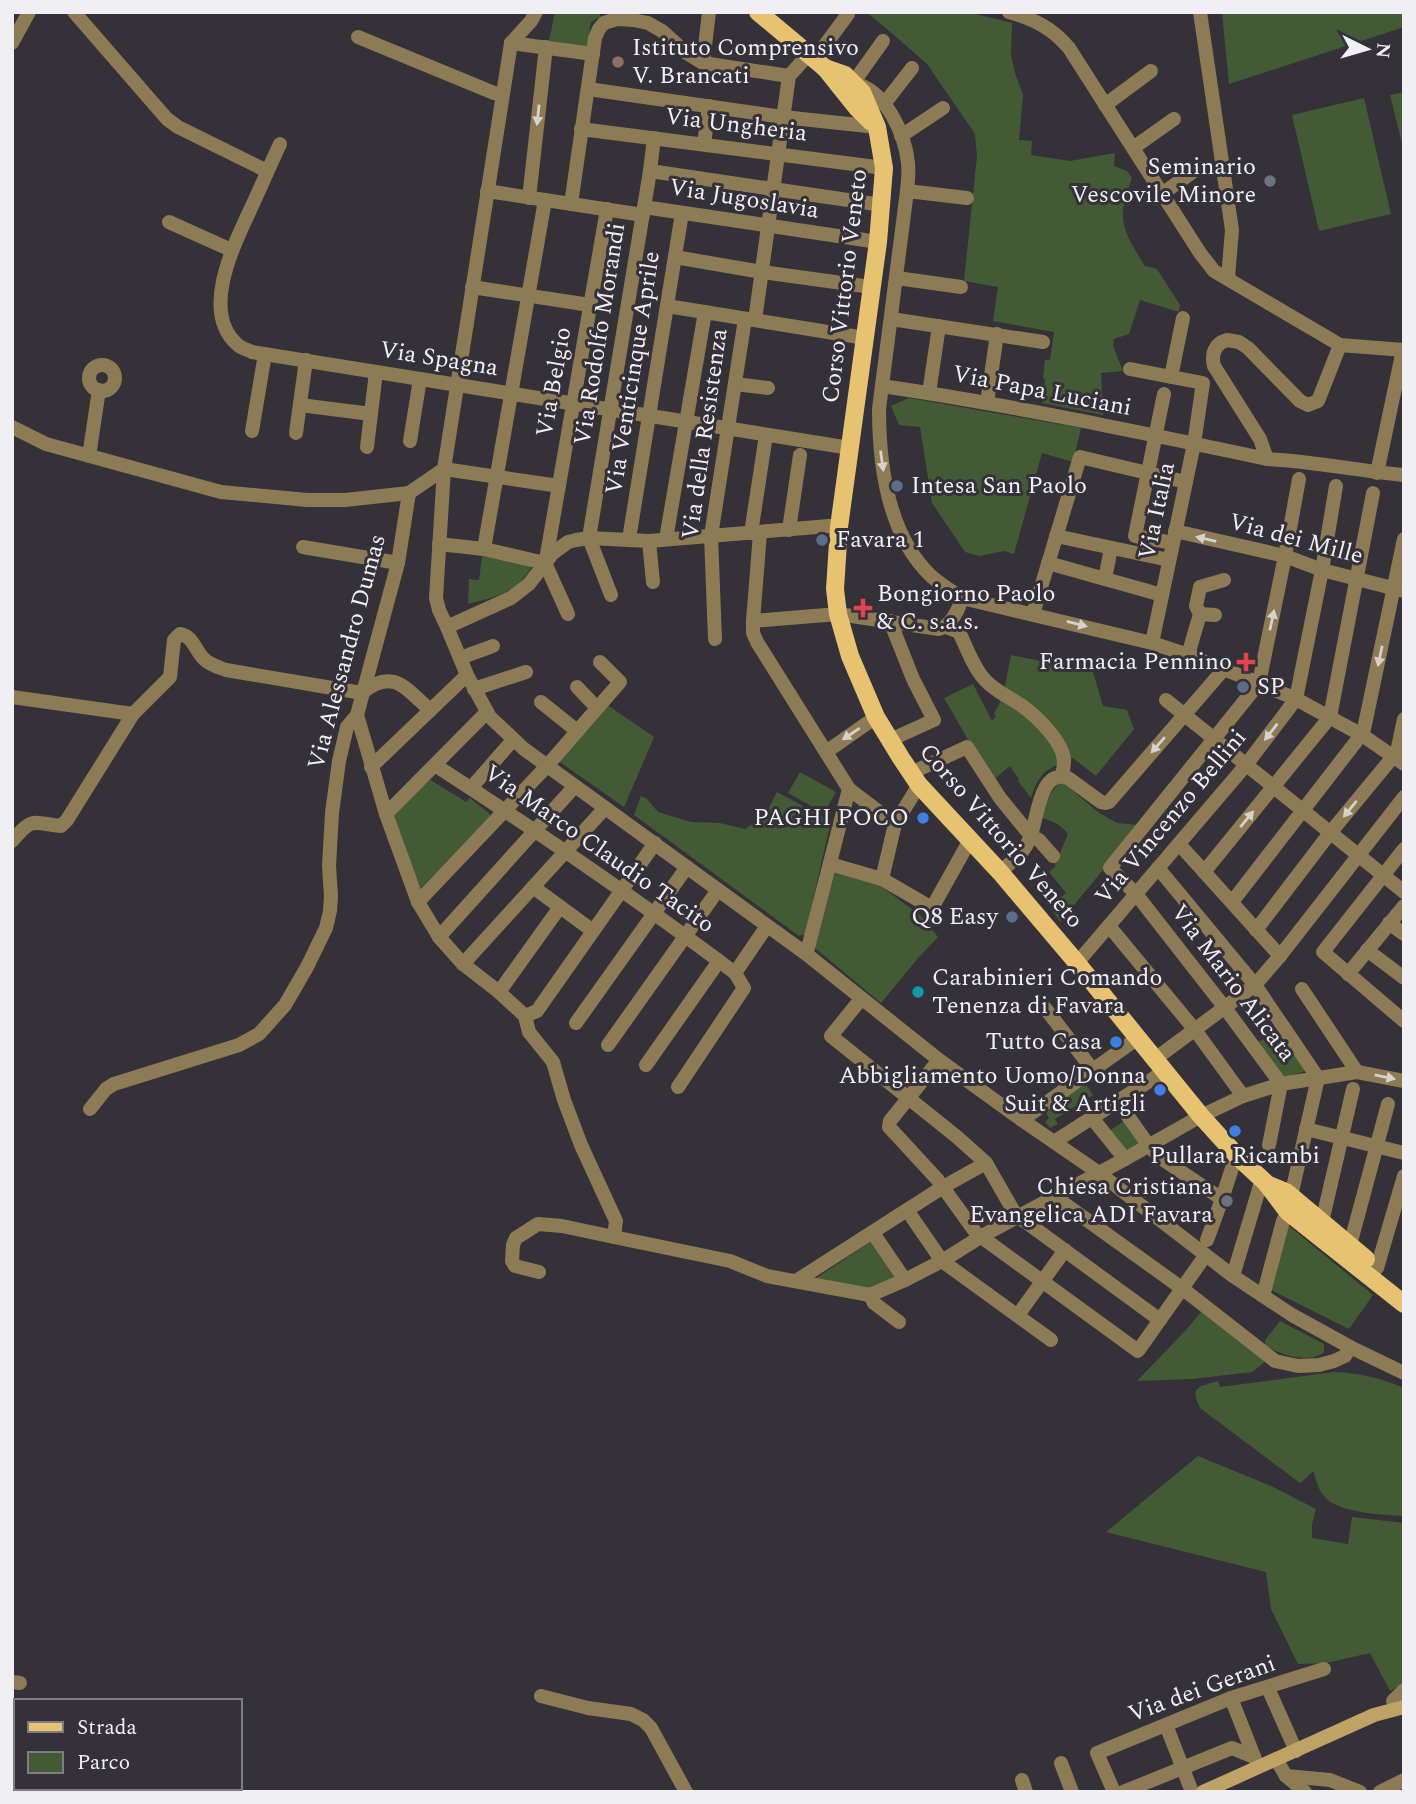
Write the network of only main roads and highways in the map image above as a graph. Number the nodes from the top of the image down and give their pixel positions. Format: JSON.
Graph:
{"nodes":[{"id":1,"x":758,"y":12,"type":"edge"},
{"id":2,"x":1289,"y":1204,"type":"junction"},
{"id":3,"x":1404,"y":1291,"type":"edge"},
{"id":4,"x":1404,"y":1304,"type":"edge"},
{"id":5,"x":1400,"y":1702,"type":"edge"},
{"id":6,"x":1202,"y":1791,"type":"edge"}],
"edges":[{"from":1,"to":2,"type":"main road","name":"Corso Vittorio Veneto"},
{"from":2,"to":3,"type":"main road","name":"Corso Vittorio Veneto"},
{"from":2,"to":4,"type":"main road","name":"Corso Vittorio Veneto"},
{"from":5,"to":6,"type":"main road"}]}
